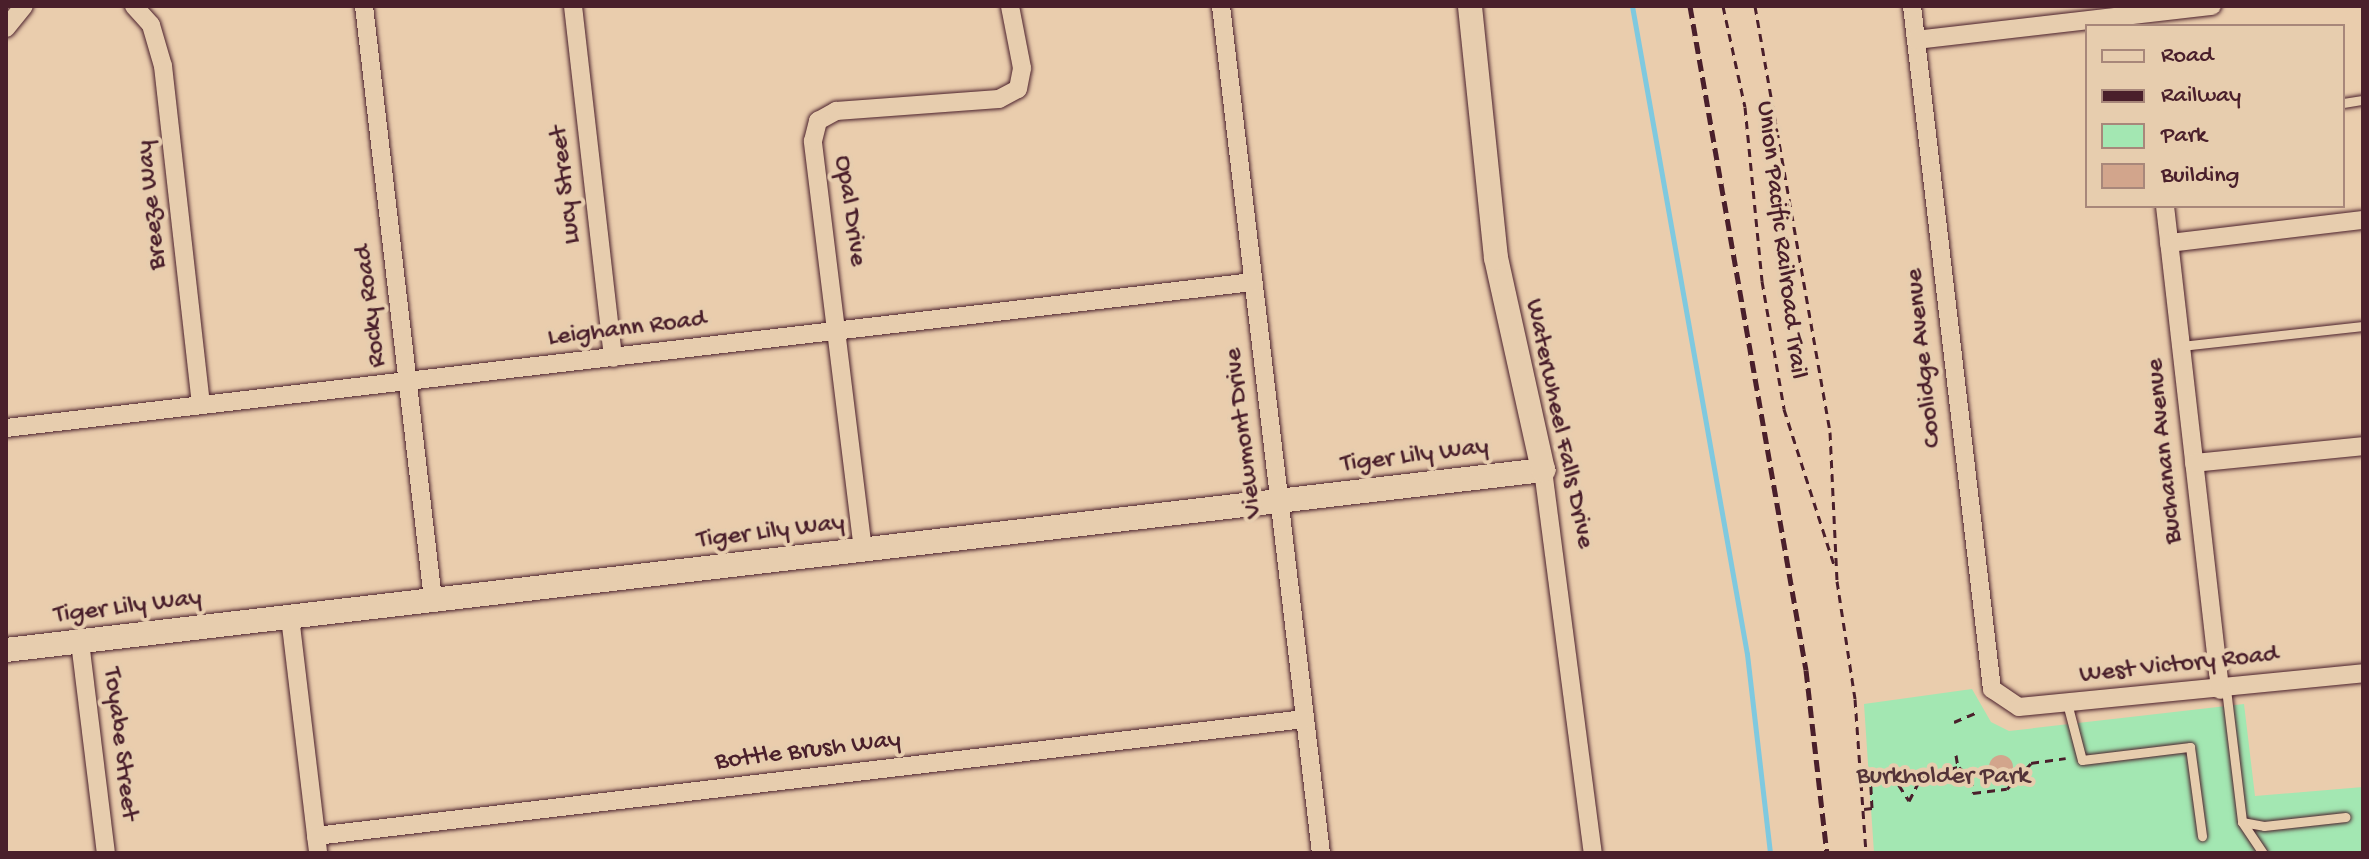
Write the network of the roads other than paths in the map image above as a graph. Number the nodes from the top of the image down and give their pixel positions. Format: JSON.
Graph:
{"nodes":[{"id":1,"x":24,"y":6,"type":"edge"},
{"id":2,"x":134,"y":6,"type":"edge"},
{"id":3,"x":364,"y":6,"type":"edge"},
{"id":4,"x":573,"y":6,"type":"edge"},
{"id":5,"x":1010,"y":6,"type":"edge"},
{"id":6,"x":1221,"y":6,"type":"edge"},
{"id":7,"x":1470,"y":6,"type":"edge"},
{"id":8,"x":1912,"y":6,"type":"edge"},
{"id":9,"x":2212,"y":6,"type":"edge"},
{"id":10,"x":2144,"y":16,"type":"edge"},
{"id":11,"x":6,"y":28,"type":"edge"},
{"id":12,"x":1916,"y":40,"type":"junction"},
{"id":13,"x":2165,"y":208,"type":"edge"},
{"id":14,"x":2363,"y":220,"type":"edge"},
{"id":15,"x":2169,"y":243,"type":"junction"},
{"id":16,"x":1253,"y":282,"type":"junction"},
{"id":17,"x":2363,"y":326,"type":"edge"},
{"id":18,"x":838,"y":332,"type":"junction"},
{"id":19,"x":2181,"y":346,"type":"junction"},
{"id":20,"x":613,"y":358,"type":"junction"},
{"id":21,"x":407,"y":381,"type":"junction"},
{"id":22,"x":201,"y":405,"type":"junction"},
{"id":23,"x":6,"y":428,"type":"edge"},
{"id":24,"x":2363,"y":446,"type":"edge"},
{"id":25,"x":2194,"y":463,"type":"junction"},
{"id":26,"x":1543,"y":470,"type":"junction"},
{"id":27,"x":1279,"y":502,"type":"junction"},
{"id":28,"x":863,"y":550,"type":"junction"},
{"id":29,"x":433,"y":600,"type":"junction"},
{"id":30,"x":290,"y":617,"type":"junction"},
{"id":31,"x":80,"y":642,"type":"junction"},
{"id":32,"x":6,"y":650,"type":"edge"},
{"id":33,"x":2363,"y":673,"type":"edge"},
{"id":34,"x":2223,"y":690,"type":"junction"},
{"id":35,"x":2002,"y":701,"type":"joint"},
{"id":36,"x":2067,"y":703,"type":"junction"},
{"id":37,"x":1305,"y":719,"type":"junction"},
{"id":38,"x":2346,"y":817,"type":"dead end"},
{"id":39,"x":2242,"y":822,"type":"junction"},
{"id":40,"x":2202,"y":836,"type":"dead end"},
{"id":41,"x":317,"y":844,"type":"edge"},
{"id":42,"x":106,"y":853,"type":"edge"},
{"id":43,"x":1321,"y":853,"type":"edge"},
{"id":44,"x":1593,"y":853,"type":"edge"},
{"id":45,"x":2263,"y":853,"type":"edge"}],
"edges":[{"from":1,"to":11,"type":"street"},
{"from":2,"to":22,"type":"street","name":"Breeze Way"},
{"from":3,"to":21,"type":"street","name":"Rocky Road"},
{"from":4,"to":20,"type":"street","name":"Lucy Street"},
{"from":5,"to":18,"type":"street","name":"Opal Drive"},
{"from":6,"to":16,"type":"street","name":"Viewmont Drive"},
{"from":7,"to":26,"type":"street","name":"Waterwheel Falls Drive"},
{"from":8,"to":12,"type":"street","name":"Coolidge Avenue"},
{"from":9,"to":10,"type":"street"},
{"from":10,"to":12,"type":"street"},
{"from":12,"to":35,"type":"street","name":"Coolidge Avenue"},
{"from":13,"to":15,"type":"street","name":"Buchanan Avenue"},
{"from":14,"to":15,"type":"street"},
{"from":15,"to":19,"type":"street","name":"Buchanan Avenue"},
{"from":16,"to":18,"type":"street","name":"Leighann Road"},
{"from":16,"to":27,"type":"street","name":"Viewmont Drive"},
{"from":17,"to":19,"type":"lane"},
{"from":18,"to":20,"type":"street","name":"Leighann Road"},
{"from":18,"to":28,"type":"street","name":"Opal Drive"},
{"from":19,"to":25,"type":"street","name":"Buchanan Avenue"},
{"from":20,"to":21,"type":"street","name":"Leighann Road"},
{"from":21,"to":22,"type":"street","name":"Leighann Road"},
{"from":21,"to":29,"type":"street","name":"Rocky Road"},
{"from":22,"to":23,"type":"street","name":"Leighann Road"},
{"from":24,"to":25,"type":"street"},
{"from":25,"to":34,"type":"street","name":"Buchanan Avenue"},
{"from":26,"to":27,"type":"street","name":"Tiger Lily Way"},
{"from":26,"to":44,"type":"street","name":"Waterwheel Falls Drive"},
{"from":27,"to":28,"type":"street","name":"Tiger Lily Way"},
{"from":27,"to":37,"type":"street","name":"Viewmont Drive"},
{"from":28,"to":29,"type":"street","name":"Tiger Lily Way"},
{"from":29,"to":30,"type":"street","name":"Tiger Lily Way"},
{"from":30,"to":31,"type":"street","name":"Tiger Lily Way"},
{"from":30,"to":41,"type":"street"},
{"from":31,"to":32,"type":"street","name":"Tiger Lily Way"},
{"from":31,"to":42,"type":"street","name":"Toyabe Street"},
{"from":33,"to":34,"type":"street","name":"West Victory Road"},
{"from":34,"to":36,"type":"street","name":"West Victory Road"},
{"from":34,"to":39,"type":"lane"},
{"from":35,"to":36,"type":"street","name":"West Victory Road"},
{"from":36,"to":40,"type":"lane"},
{"from":37,"to":41,"type":"street","name":"Bottle Brush Way"},
{"from":37,"to":43,"type":"street","name":"Viewmont Drive"},
{"from":38,"to":39,"type":"lane"},
{"from":39,"to":45,"type":"lane"}]}
